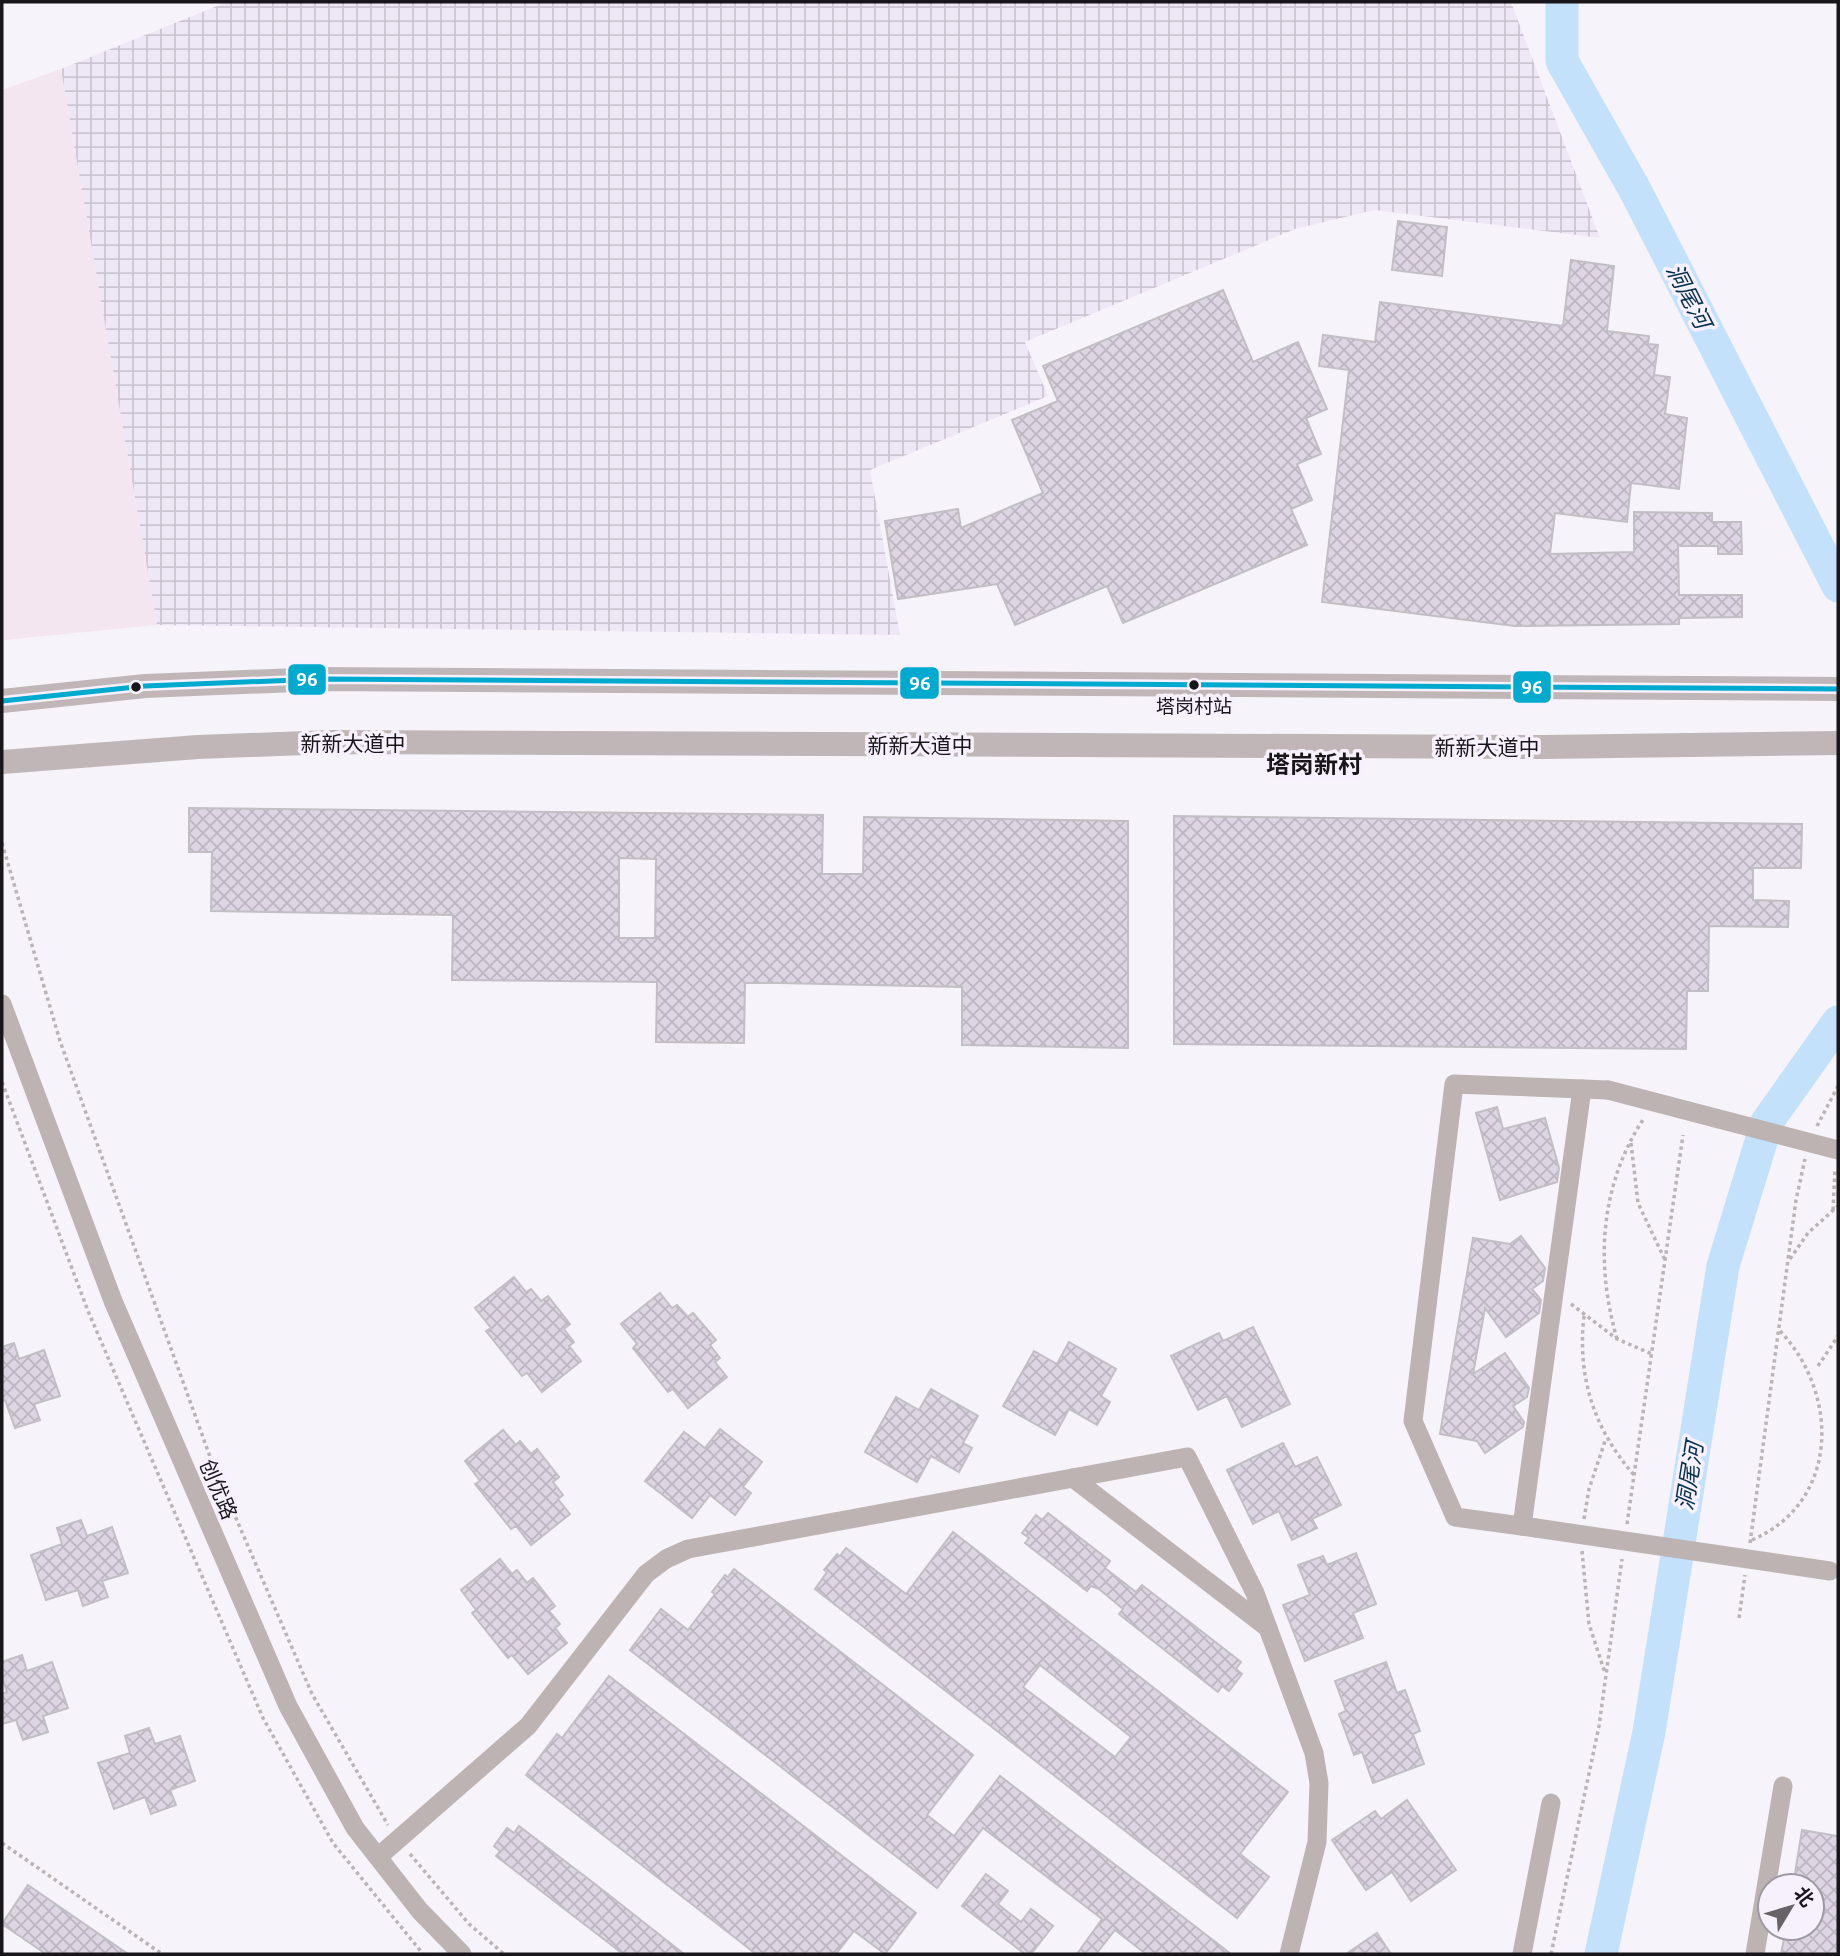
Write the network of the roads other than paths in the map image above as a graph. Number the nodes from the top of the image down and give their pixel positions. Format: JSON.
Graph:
{"nodes":[{"id":1,"x":1838,"y":689,"type":"edge"},
{"id":2,"x":2,"y":701,"type":"edge"},
{"id":3,"x":1838,"y":744,"type":"edge"},
{"id":4,"x":2,"y":762,"type":"edge"},
{"id":5,"x":2,"y":1004,"type":"edge"},
{"id":6,"x":1582,"y":1089,"type":"junction"},
{"id":7,"x":1837,"y":1158,"type":"edge"},
{"id":8,"x":1073,"y":1478,"type":"junction"},
{"id":9,"x":1529,"y":1527,"type":"junction"},
{"id":10,"x":1834,"y":1576,"type":"edge"},
{"id":11,"x":1268,"y":1628,"type":"junction"},
{"id":12,"x":1783,"y":1786,"type":"dead end"},
{"id":13,"x":1551,"y":1803,"type":"dead end"},
{"id":14,"x":378,"y":1857,"type":"junction"},
{"id":15,"x":462,"y":1954,"type":"edge"},
{"id":16,"x":1289,"y":1954,"type":"edge"},
{"id":17,"x":1522,"y":1954,"type":"edge"},
{"id":18,"x":1755,"y":1954,"type":"edge"}],
"edges":[{"from":1,"to":2,"type":"main road"},
{"from":3,"to":4,"type":"main road","name":"新新大道中"},
{"from":5,"to":14,"type":"street","name":"创优路"},
{"from":6,"to":7,"type":"street","bridge":true},
{"from":6,"to":9,"type":"street"},
{"from":6,"to":9,"type":"street"},
{"from":8,"to":11,"type":"street"},
{"from":8,"to":11,"type":"street"},
{"from":8,"to":14,"type":"street"},
{"from":9,"to":10,"type":"street","bridge":true},
{"from":11,"to":16,"type":"street"},
{"from":12,"to":18,"type":"street"},
{"from":13,"to":17,"type":"street"},
{"from":14,"to":15,"type":"street","name":"创优路"}]}
